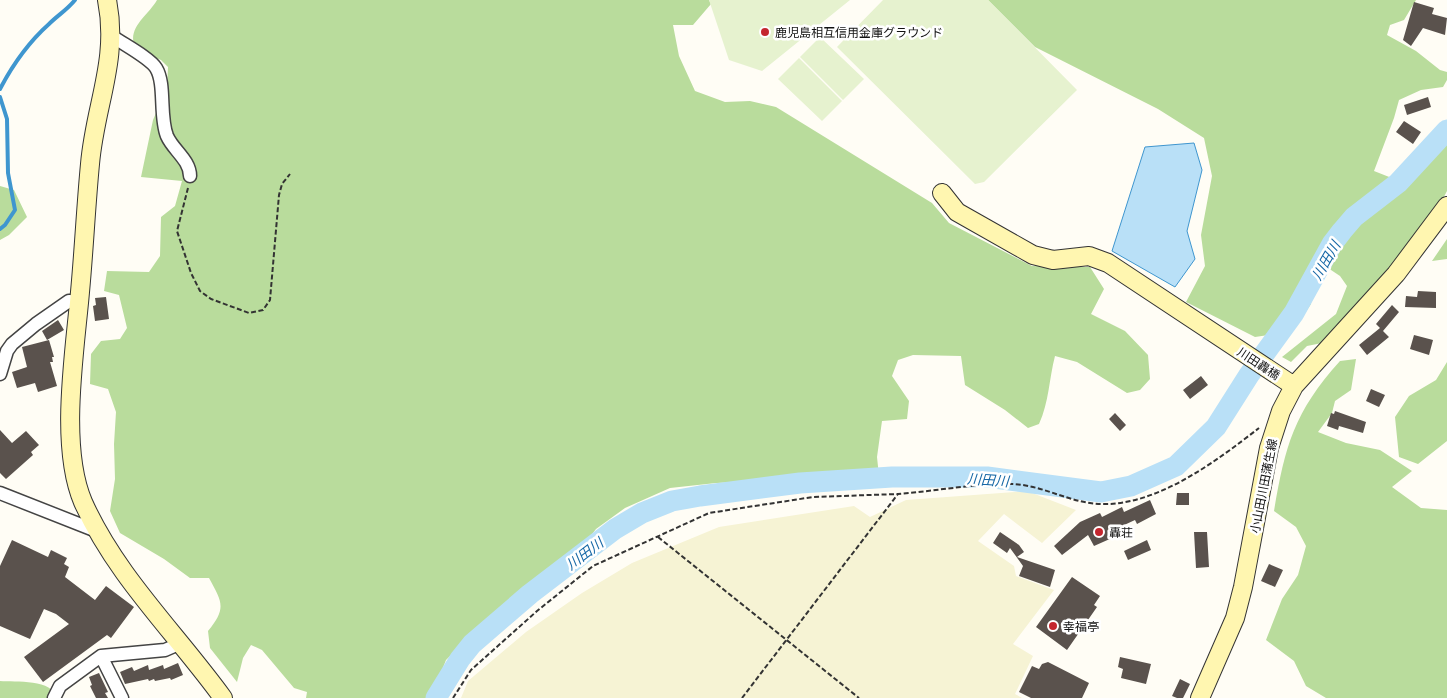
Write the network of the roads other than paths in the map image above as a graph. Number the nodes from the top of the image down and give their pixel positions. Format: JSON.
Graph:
{"nodes":[{"id":1,"x":108,"y":0,"type":"edge"},
{"id":2,"x":112,"y":36,"type":"junction"},
{"id":3,"x":190,"y":176,"type":"road end"},
{"id":4,"x":942,"y":192,"type":"dead end"},
{"id":5,"x":1447,"y":206,"type":"edge"},
{"id":6,"x":79,"y":302,"type":"junction"},
{"id":7,"x":4,"y":350,"type":"edge"},
{"id":8,"x":0,"y":374,"type":"edge"},
{"id":9,"x":1289,"y":383,"type":"junction"},
{"id":10,"x":0,"y":493,"type":"edge"},
{"id":11,"x":99,"y":532,"type":"junction"},
{"id":12,"x":181,"y":643,"type":"junction"},
{"id":13,"x":101,"y":656,"type":"junction"},
{"id":14,"x":54,"y":698,"type":"edge"},
{"id":15,"x":122,"y":698,"type":"edge"},
{"id":16,"x":223,"y":698,"type":"edge"},
{"id":17,"x":1200,"y":698,"type":"edge"}],
"edges":[{"from":1,"to":2,"type":"street"},
{"from":2,"to":3,"type":"street"},
{"from":2,"to":6,"type":"street"},
{"from":4,"to":9,"type":"street","name":"川田轟橋"},
{"from":5,"to":9,"type":"street","name":"小山田川田蒲生線"},
{"from":6,"to":7,"type":"street"},
{"from":6,"to":11,"type":"street"},
{"from":7,"to":8,"type":"street"},
{"from":9,"to":17,"type":"street","name":"小山田川田蒲生線"},
{"from":10,"to":11,"type":"street"},
{"from":11,"to":12,"type":"street"},
{"from":12,"to":13,"type":"street"},
{"from":12,"to":16,"type":"street"},
{"from":13,"to":14,"type":"street"},
{"from":13,"to":15,"type":"street"}]}
